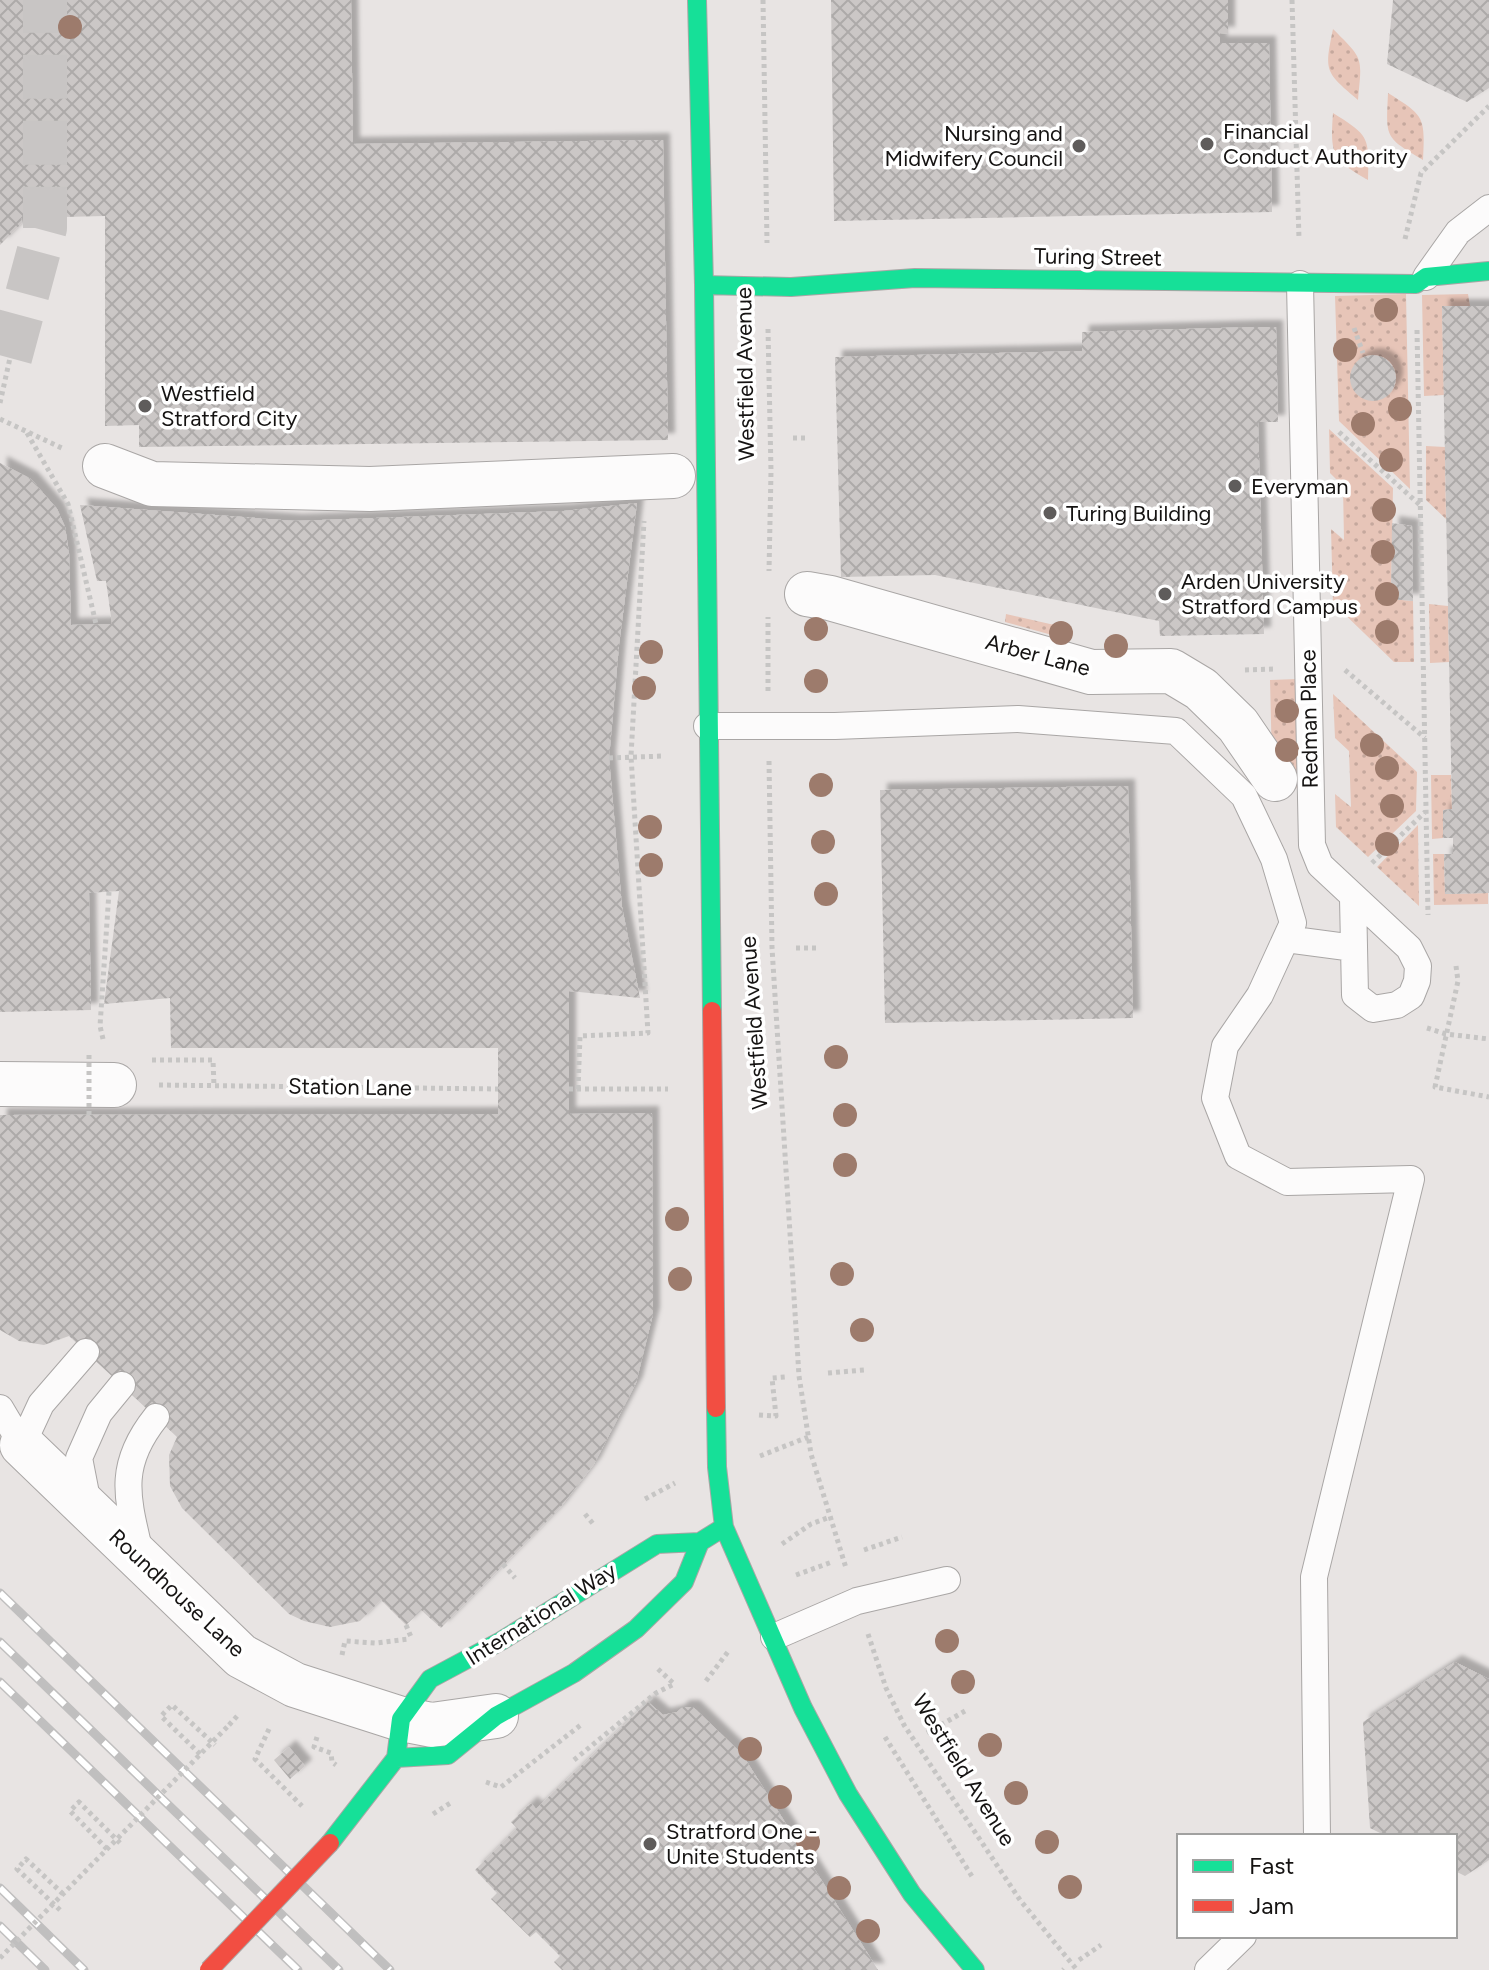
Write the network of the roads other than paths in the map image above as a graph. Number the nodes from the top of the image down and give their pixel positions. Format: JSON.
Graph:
{"nodes":[{"id":1,"x":697,"y":0,"type":"edge"},
{"id":2,"x":1489,"y":208,"type":"edge"},
{"id":3,"x":1489,"y":271,"type":"edge"},
{"id":4,"x":1421,"y":280,"type":"junction"},
{"id":5,"x":1300,"y":284,"type":"junction"},
{"id":6,"x":704,"y":285,"type":"junction"},
{"id":7,"x":105,"y":466,"type":"road end"},
{"id":8,"x":673,"y":476,"type":"dead end"},
{"id":9,"x":781,"y":592,"type":"road end"},
{"id":10,"x":707,"y":726,"type":"junction"},
{"id":11,"x":1275,"y":779,"type":"dead end"},
{"id":12,"x":1353,"y":898,"type":"junction"},
{"id":13,"x":1286,"y":939,"type":"junction"},
{"id":14,"x":1354,"y":948,"type":"junction"},
{"id":15,"x":0,"y":1084,"type":"edge"},
{"id":16,"x":100,"y":1085,"type":"road end"},
{"id":17,"x":86,"y":1352,"type":"dead end"},
{"id":18,"x":122,"y":1385,"type":"dead end"},
{"id":19,"x":156,"y":1417,"type":"dead end"},
{"id":20,"x":7,"y":1432,"type":"edge"},
{"id":21,"x":89,"y":1509,"type":"junction"},
{"id":22,"x":724,"y":1527,"type":"junction"},
{"id":23,"x":700,"y":1542,"type":"junction"},
{"id":24,"x":141,"y":1560,"type":"junction"},
{"id":25,"x":947,"y":1580,"type":"dead end"},
{"id":26,"x":774,"y":1637,"type":"junction"},
{"id":27,"x":496,"y":1716,"type":"joint"},
{"id":28,"x":399,"y":1738,"type":"junction"},
{"id":29,"x":1317,"y":1834,"type":"edge"},
{"id":30,"x":1241,"y":1938,"type":"edge"},
{"id":31,"x":209,"y":1970,"type":"edge"},
{"id":32,"x":975,"y":1970,"type":"edge"},
{"id":33,"x":1208,"y":1970,"type":"edge"}],
"edges":[{"from":1,"to":6,"type":"street","name":"Westfield Avenue"},
{"from":2,"to":4,"type":"lane"},
{"from":3,"to":4,"type":"street","name":"Turing Street"},
{"from":4,"to":5,"type":"street","name":"Turing Street"},
{"from":5,"to":6,"type":"street","name":"Turing Street"},
{"from":5,"to":12,"type":"lane","name":"Redman Place"},
{"from":6,"to":10,"type":"street","name":"Westfield Avenue"},
{"from":7,"to":8,"type":"street"},
{"from":9,"to":11,"type":"street","name":"Arber Lane"},
{"from":10,"to":13,"type":"lane"},
{"from":10,"to":22,"type":"street","name":"Westfield Avenue"},
{"from":12,"to":14,"type":"lane","name":"Redman Place"},
{"from":12,"to":14,"type":"lane","name":"Redman Place"},
{"from":13,"to":14,"type":"lane"},
{"from":13,"to":29,"type":"lane"},
{"from":15,"to":16,"type":"street"},
{"from":17,"to":20,"type":"lane"},
{"from":18,"to":21,"type":"lane"},
{"from":19,"to":24,"type":"lane"},
{"from":20,"to":21,"type":"street","name":"Roundhouse Lane"},
{"from":21,"to":24,"type":"street","name":"Roundhouse Lane"},
{"from":22,"to":23,"type":"street","name":"International Way"},
{"from":22,"to":26,"type":"street","name":"Westfield Avenue"},
{"from":23,"to":27,"type":"street"},
{"from":23,"to":28,"type":"street","name":"International Way"},
{"from":24,"to":28,"type":"street","name":"Roundhouse Lane"},
{"from":25,"to":26,"type":"lane"},
{"from":26,"to":32,"type":"street","name":"Westfield Avenue"},
{"from":27,"to":28,"type":"street"},
{"from":28,"to":31,"type":"street","name":"International Way","bridge":true},
{"from":30,"to":33,"type":"lane"}]}
